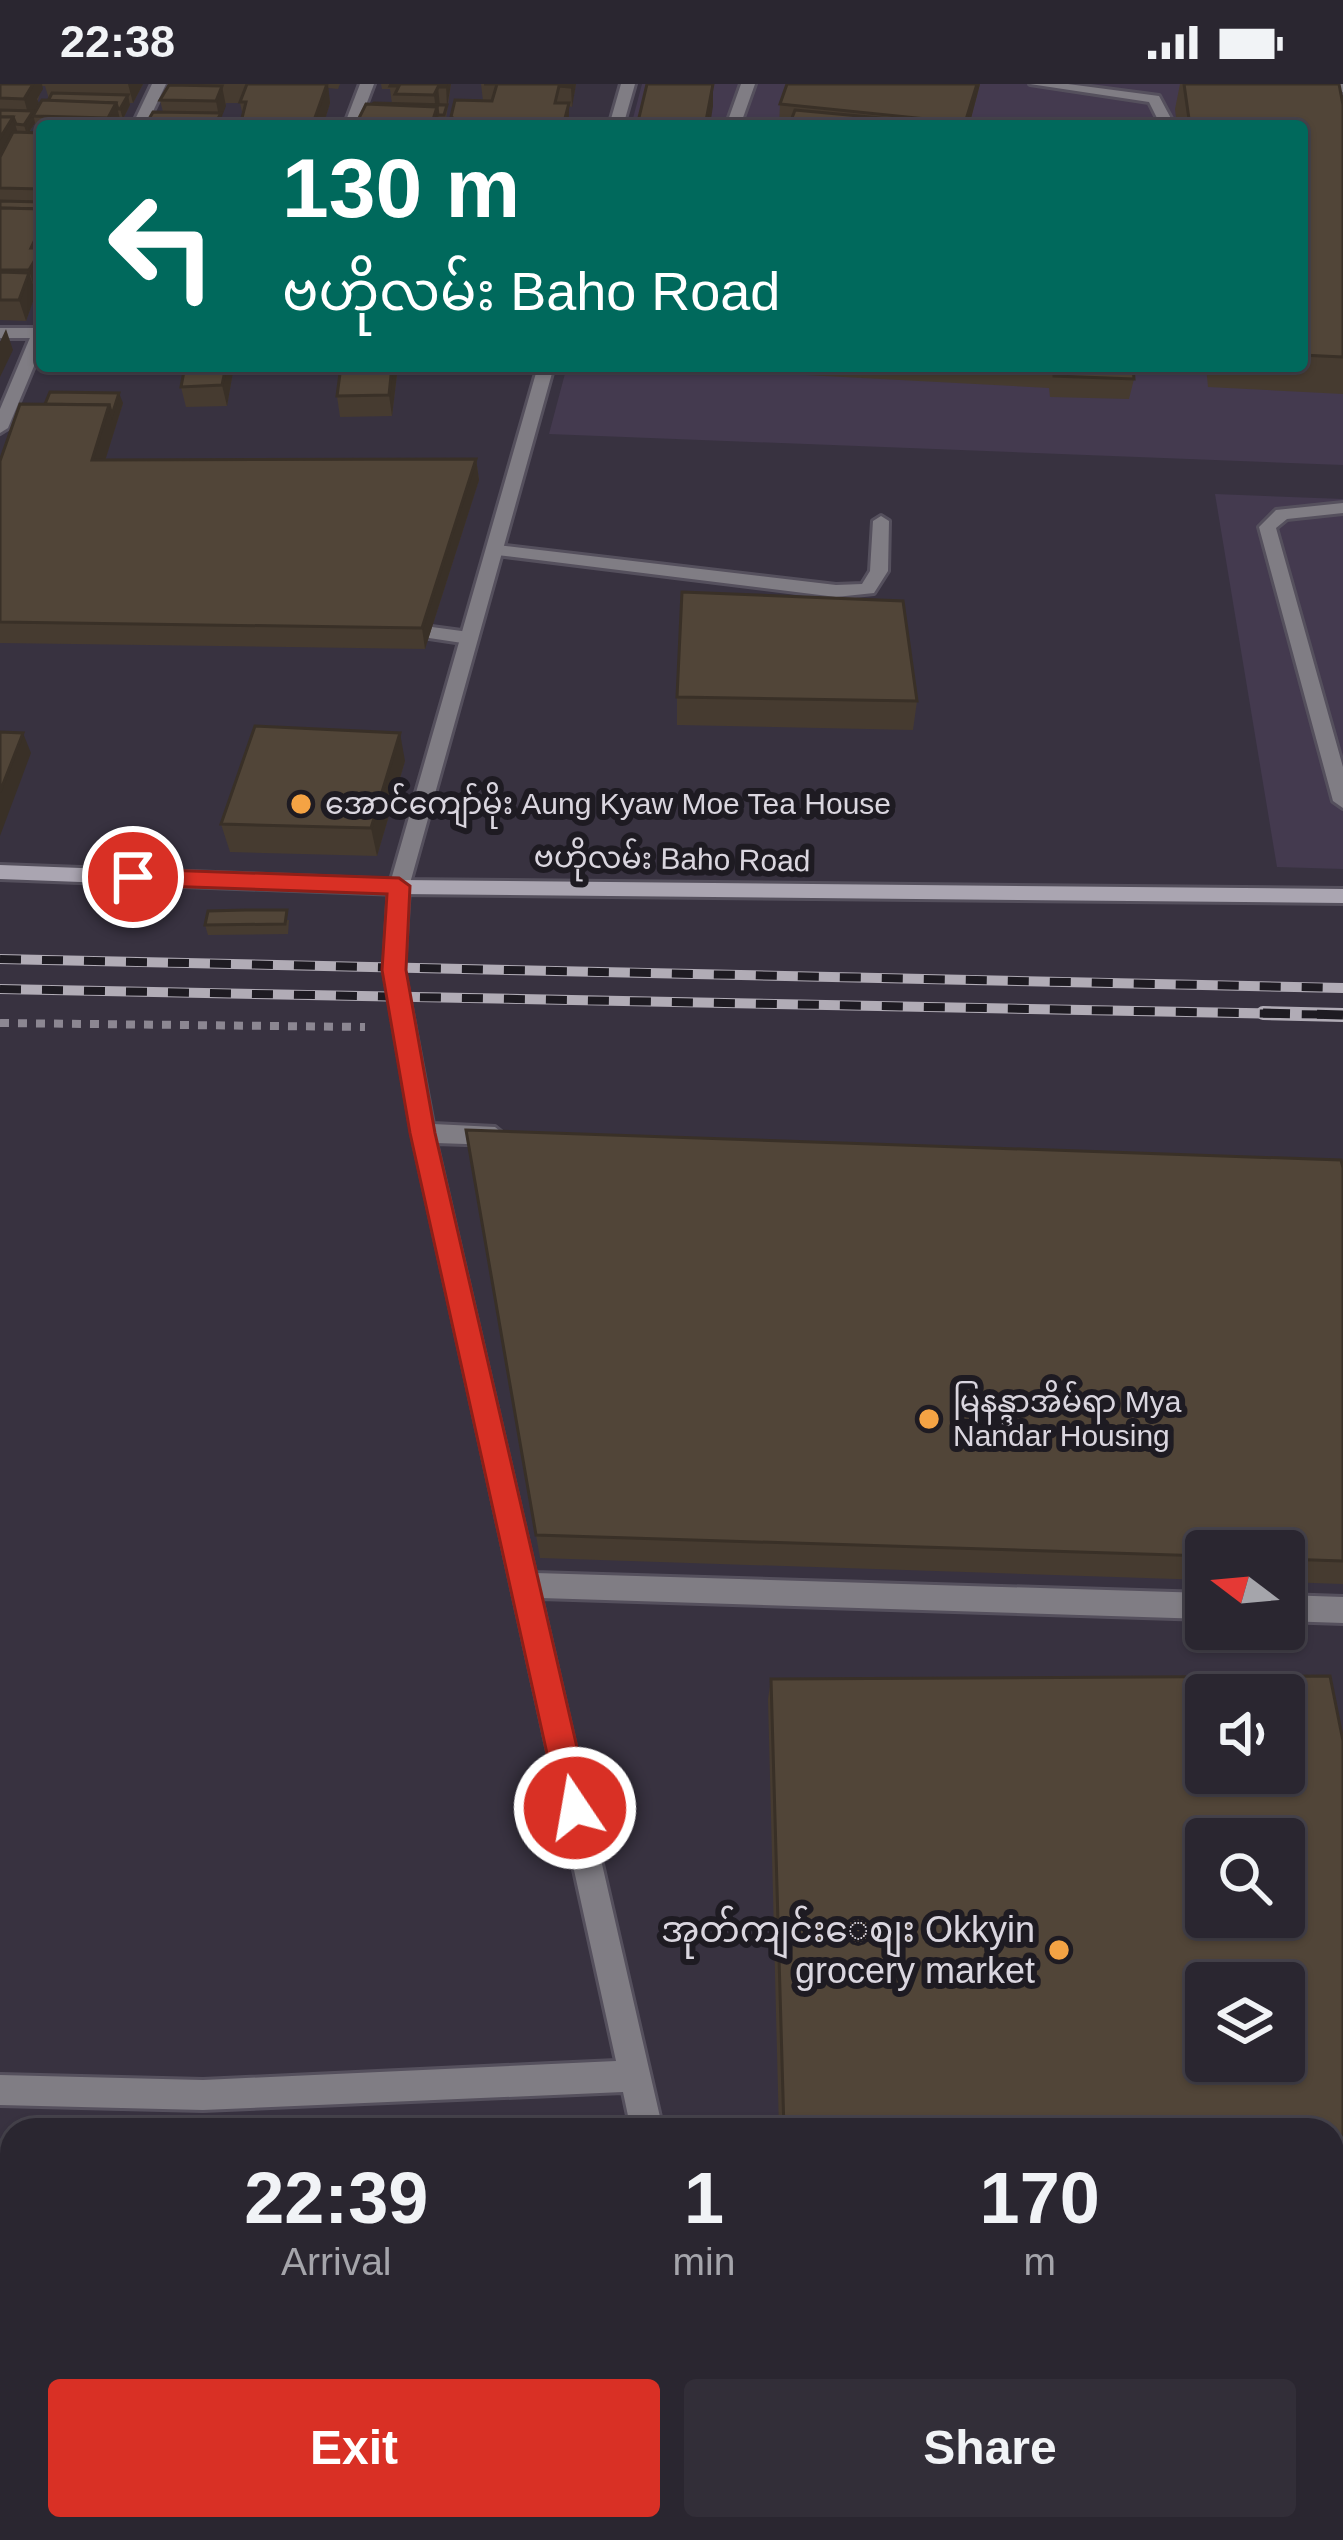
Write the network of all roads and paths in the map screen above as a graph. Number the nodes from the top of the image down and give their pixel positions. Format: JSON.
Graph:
{"nodes":[{"id":1,"x":159,"y":84,"type":"edge"},
{"id":2,"x":367,"y":84,"type":"edge"},
{"id":3,"x":628,"y":84,"type":"edge"},
{"id":4,"x":748,"y":84,"type":"edge"},
{"id":5,"x":1037,"y":84,"type":"edge"},
{"id":6,"x":1288,"y":84,"type":"edge"},
{"id":7,"x":1343,"y":88,"type":"edge"},
{"id":8,"x":142,"y":120,"type":"edge"},
{"id":9,"x":353,"y":120,"type":"edge"},
{"id":10,"x":618,"y":120,"type":"edge"},
{"id":11,"x":735,"y":120,"type":"edge"},
{"id":12,"x":1165,"y":120,"type":"edge"},
{"id":13,"x":36,"y":331,"type":"edge"},
{"id":14,"x":0,"y":333,"type":"edge"},
{"id":15,"x":36,"y":343,"type":"edge"},
{"id":16,"x":544,"y":372,"type":"edge"},
{"id":17,"x":0,"y":428,"type":"edge"},
{"id":18,"x":1343,"y":508,"type":"edge"},
{"id":19,"x":881,"y":521,"type":"dead end"},
{"id":20,"x":497,"y":550,"type":"junction"},
{"id":21,"x":374,"y":626,"type":"edge"},
{"id":22,"x":469,"y":638,"type":"junction"},
{"id":23,"x":1343,"y":801,"type":"edge"},
{"id":24,"x":0,"y":872,"type":"edge"},
{"id":25,"x":399,"y":886,"type":"junction"},
{"id":26,"x":1343,"y":896,"type":"edge"},
{"id":27,"x":0,"y":1023,"type":"edge"},
{"id":28,"x":402,"y":1027,"type":"junction"},
{"id":29,"x":422,"y":1133,"type":"junction"},
{"id":30,"x":514,"y":1137,"type":"edge"},
{"id":31,"x":525,"y":1585,"type":"junction"},
{"id":32,"x":1185,"y":1602,"type":"edge"},
{"id":33,"x":1305,"y":1609,"type":"edge"},
{"id":34,"x":1343,"y":1610,"type":"edge"},
{"id":35,"x":635,"y":2076,"type":"junction"},
{"id":36,"x":0,"y":2090,"type":"edge"},
{"id":37,"x":644,"y":2118,"type":"edge"}],
"edges":[{"from":1,"to":8,"type":"street"},
{"from":2,"to":9,"type":"street"},
{"from":3,"to":10,"type":"street"},
{"from":4,"to":11,"type":"street"},
{"from":5,"to":12,"type":"street"},
{"from":6,"to":7,"type":"street"},
{"from":13,"to":14,"type":"street"},
{"from":15,"to":17,"type":"street"},
{"from":16,"to":20,"type":"street"},
{"from":18,"to":23,"type":"street"},
{"from":19,"to":20,"type":"street"},
{"from":20,"to":22,"type":"street"},
{"from":21,"to":22,"type":"street"},
{"from":22,"to":25,"type":"street"},
{"from":24,"to":25,"type":"main road","name":"ဗဟိုလမ်း Baho Road"},
{"from":25,"to":26,"type":"main road","name":"ဗဟိုလမ်း Baho Road"},
{"from":25,"to":28,"type":"street"},
{"from":27,"to":28,"type":"path"},
{"from":28,"to":29,"type":"street"},
{"from":29,"to":30,"type":"street"},
{"from":29,"to":31,"type":"street"},
{"from":31,"to":32,"type":"street"},
{"from":31,"to":35,"type":"street"},
{"from":33,"to":34,"type":"street"},
{"from":35,"to":36,"type":"street"},
{"from":35,"to":37,"type":"street"}]}
